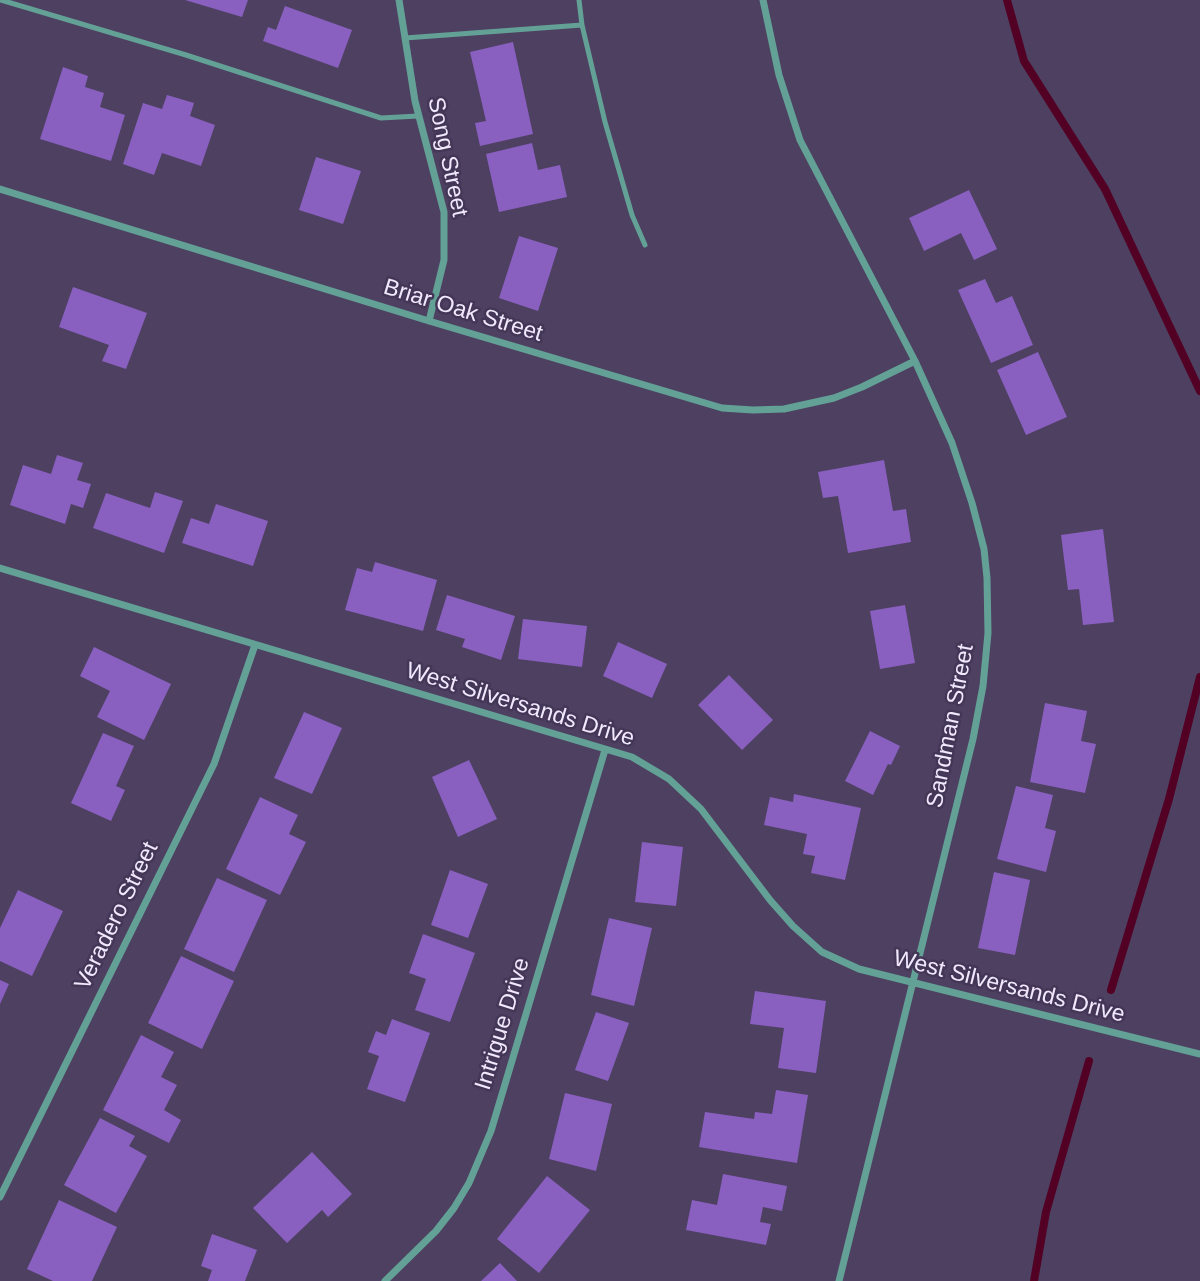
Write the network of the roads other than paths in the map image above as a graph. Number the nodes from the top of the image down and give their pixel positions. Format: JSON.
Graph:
{"nodes":[{"id":1,"x":1,"y":0,"type":"edge"},
{"id":2,"x":399,"y":0,"type":"edge"},
{"id":3,"x":579,"y":0,"type":"edge"},
{"id":4,"x":763,"y":0,"type":"edge"},
{"id":5,"x":582,"y":25,"type":"junction"},
{"id":6,"x":405,"y":38,"type":"junction"},
{"id":7,"x":418,"y":116,"type":"junction"},
{"id":8,"x":0,"y":189,"type":"edge"},
{"id":9,"x":645,"y":245,"type":"dead end"},
{"id":10,"x":429,"y":321,"type":"junction"},
{"id":11,"x":915,"y":361,"type":"junction"},
{"id":12,"x":0,"y":568,"type":"edge"},
{"id":13,"x":255,"y":645,"type":"junction"},
{"id":14,"x":605,"y":750,"type":"junction"},
{"id":15,"x":912,"y":983,"type":"junction"},
{"id":16,"x":1200,"y":1055,"type":"edge"},
{"id":17,"x":0,"y":1197,"type":"edge"},
{"id":18,"x":385,"y":1281,"type":"edge"},
{"id":19,"x":839,"y":1281,"type":"edge"}],
"edges":[{"from":1,"to":7,"type":"lane"},
{"from":2,"to":6,"type":"street","name":"Song Street"},
{"from":3,"to":5,"type":"lane"},
{"from":4,"to":11,"type":"street","name":"Sandman Street"},
{"from":5,"to":6,"type":"lane"},
{"from":5,"to":9,"type":"lane"},
{"from":6,"to":7,"type":"street","name":"Song Street"},
{"from":7,"to":10,"type":"street","name":"Song Street"},
{"from":8,"to":10,"type":"street","name":"Briar Oak Street"},
{"from":10,"to":11,"type":"street","name":"Briar Oak Street"},
{"from":11,"to":15,"type":"street","name":"Sandman Street"},
{"from":12,"to":13,"type":"street","name":"West Silversands Drive"},
{"from":13,"to":14,"type":"street","name":"West Silversands Drive"},
{"from":13,"to":17,"type":"street","name":"Veradero Street"},
{"from":14,"to":15,"type":"street","name":"West Silversands Drive"},
{"from":14,"to":18,"type":"street","name":"Intrigue Drive"},
{"from":15,"to":16,"type":"street","name":"West Silversands Drive"},
{"from":15,"to":19,"type":"street","name":"Sandman Street"}]}
